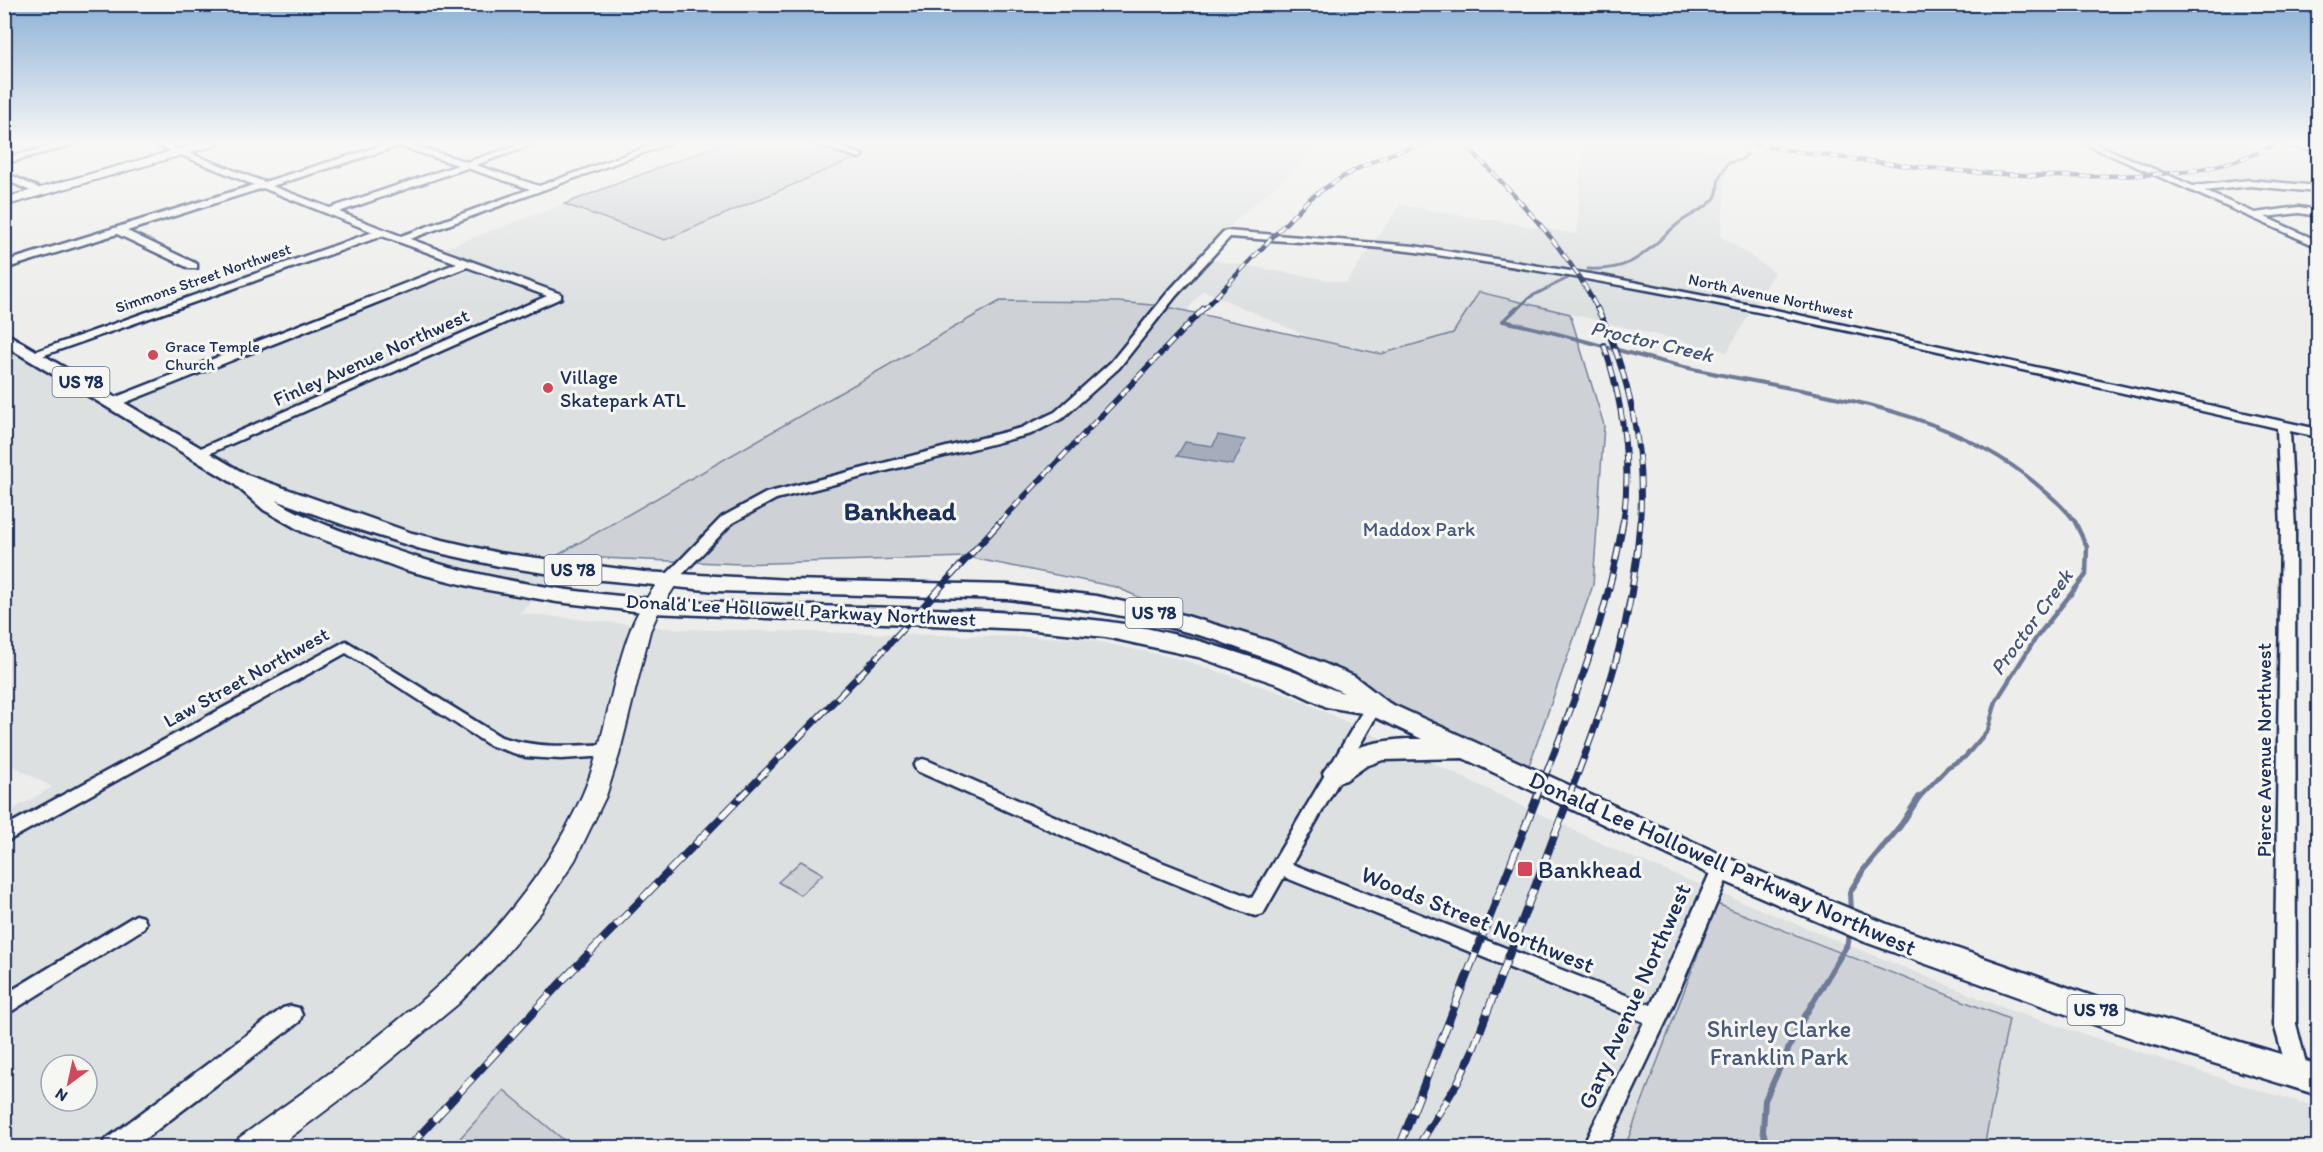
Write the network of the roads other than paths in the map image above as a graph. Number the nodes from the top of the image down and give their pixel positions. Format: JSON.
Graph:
{"nodes":[{"id":1,"x":23,"y":197,"type":"edge"},
{"id":2,"x":229,"y":197,"type":"edge"},
{"id":3,"x":291,"y":197,"type":"edge"},
{"id":4,"x":374,"y":197,"type":"edge"},
{"id":5,"x":518,"y":197,"type":"edge"},
{"id":6,"x":2210,"y":197,"type":"edge"},
{"id":7,"x":4,"y":202,"type":"edge"},
{"id":8,"x":329,"y":212,"type":"junction"},
{"id":9,"x":2319,"y":213,"type":"edge"},
{"id":10,"x":2253,"y":216,"type":"junction"},
{"id":11,"x":119,"y":231,"type":"junction"},
{"id":12,"x":383,"y":232,"type":"junction"},
{"id":13,"x":401,"y":240,"type":"junction"},
{"id":14,"x":2319,"y":244,"type":"edge"},
{"id":15,"x":466,"y":263,"type":"junction"},
{"id":16,"x":4,"y":266,"type":"edge"},
{"id":17,"x":193,"y":266,"type":"dead end"},
{"id":18,"x":4,"y":337,"type":"edge"},
{"id":19,"x":35,"y":355,"type":"junction"},
{"id":20,"x":115,"y":402,"type":"junction"},
{"id":21,"x":2283,"y":425,"type":"junction"},
{"id":22,"x":2319,"y":433,"type":"edge"},
{"id":23,"x":199,"y":453,"type":"junction"},
{"id":24,"x":240,"y":479,"type":"junction"},
{"id":25,"x":669,"y":580,"type":"junction"},
{"id":26,"x":652,"y":606,"type":"junction"},
{"id":27,"x":1374,"y":706,"type":"junction"},
{"id":28,"x":609,"y":750,"type":"junction"},
{"id":29,"x":1469,"y":750,"type":"junction"},
{"id":30,"x":923,"y":766,"type":"dead end"},
{"id":31,"x":1336,"y":772,"type":"junction"},
{"id":32,"x":4,"y":836,"type":"edge"},
{"id":33,"x":1280,"y":867,"type":"junction"},
{"id":34,"x":1722,"y":867,"type":"junction"},
{"id":35,"x":136,"y":923,"type":"dead end"},
{"id":36,"x":4,"y":1007,"type":"edge"},
{"id":37,"x":291,"y":1015,"type":"dead end"},
{"id":38,"x":1657,"y":1017,"type":"junction"},
{"id":39,"x":2308,"y":1077,"type":"edge"},
{"id":40,"x":113,"y":1148,"type":"edge"},
{"id":41,"x":250,"y":1148,"type":"edge"},
{"id":42,"x":1594,"y":1148,"type":"edge"}],
"edges":[{"from":1,"to":7,"type":"main road"},
{"from":2,"to":11,"type":"street"},
{"from":3,"to":8,"type":"street"},
{"from":4,"to":8,"type":"street"},
{"from":5,"to":13,"type":"street"},
{"from":6,"to":10,"type":"street"},
{"from":8,"to":12,"type":"street"},
{"from":9,"to":10,"type":"street"},
{"from":10,"to":14,"type":"street"},
{"from":11,"to":16,"type":"street"},
{"from":11,"to":17,"type":"street"},
{"from":12,"to":13,"type":"street"},
{"from":12,"to":19,"type":"street","name":"Simmons Street Northwest"},
{"from":13,"to":15,"type":"street"},
{"from":15,"to":20,"type":"street"},
{"from":15,"to":23,"type":"street","name":"Finley Avenue Northwest"},
{"from":18,"to":19,"type":"main road","name":"Donald Lee Hollowell Parkway Northwest","number":"US 78"},
{"from":19,"to":20,"type":"main road","name":"Donald Lee Hollowell Parkway Northwest","number":"US 78"},
{"from":20,"to":23,"type":"main road","name":"Donald Lee Hollowell Parkway Northwest","number":"US 78"},
{"from":21,"to":22,"type":"street","name":"North Avenue Northwest"},
{"from":21,"to":25,"type":"street","name":"North Avenue Northwest"},
{"from":21,"to":39,"type":"street","name":"Pierce Avenue Northwest"},
{"from":23,"to":24,"type":"main road","name":"Donald Lee Hollowell Parkway Northwest","number":"US 78"},
{"from":24,"to":25,"type":"main road","name":"Donald Lee Hollowell Parkway Northwest","number":"US 78"},
{"from":24,"to":26,"type":"main road","name":"Donald Lee Hollowell Parkway Northwest","number":"US 78"},
{"from":25,"to":26,"type":"main road"},
{"from":25,"to":27,"type":"main road","name":"Donald Lee Hollowell Parkway Northwest","number":"US 78"},
{"from":26,"to":27,"type":"main road","name":"Donald Lee Hollowell Parkway Northwest","number":"US 78"},
{"from":26,"to":28,"type":"main road"},
{"from":27,"to":29,"type":"main road","name":"Donald Lee Hollowell Parkway Northwest","number":"US 78"},
{"from":27,"to":31,"type":"street"},
{"from":28,"to":32,"type":"street","name":"Law Street Northwest"},
{"from":28,"to":41,"type":"main road"},
{"from":29,"to":31,"type":"main road"},
{"from":29,"to":34,"type":"main road","name":"Donald Lee Hollowell Parkway Northwest","number":"US 78"},
{"from":30,"to":33,"type":"street"},
{"from":31,"to":33,"type":"street"},
{"from":33,"to":38,"type":"street","name":"Woods Street Northwest"},
{"from":34,"to":38,"type":"street","name":"Gary Avenue Northwest"},
{"from":34,"to":39,"type":"main road","name":"Donald Lee Hollowell Parkway Northwest","number":"US 78"},
{"from":35,"to":36,"type":"street"},
{"from":37,"to":40,"type":"street"},
{"from":38,"to":42,"type":"street","name":"Gary Avenue Northwest"}]}
